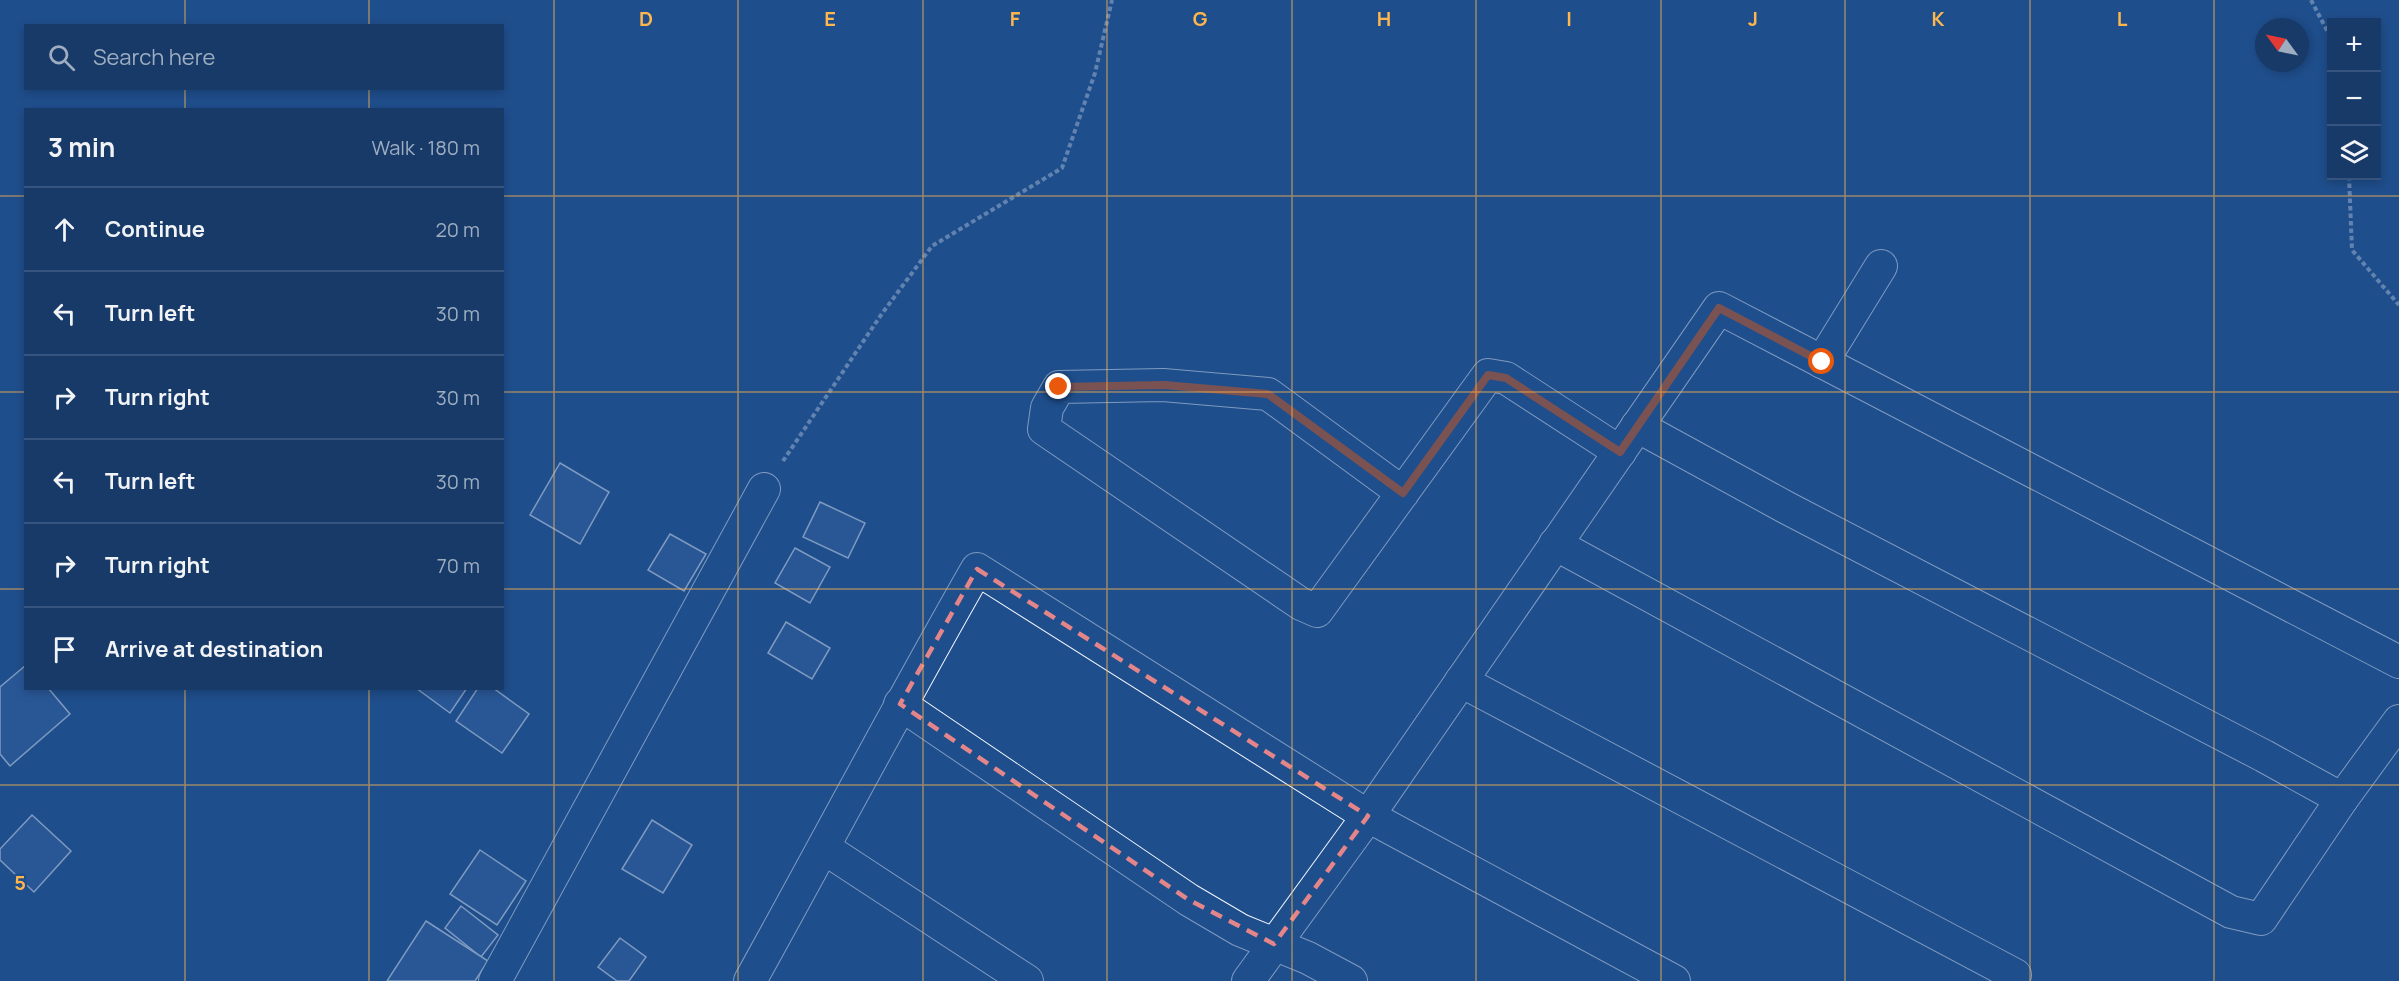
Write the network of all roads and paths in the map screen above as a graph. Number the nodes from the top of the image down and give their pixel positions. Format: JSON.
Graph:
{"nodes":[{"id":1,"x":1112,"y":0,"type":"edge"},
{"id":2,"x":2311,"y":0,"type":"edge"},
{"id":3,"x":2327,"y":32,"type":"edge"},
{"id":4,"x":2349,"y":180,"type":"edge"},
{"id":5,"x":1881,"y":266,"type":"dead end"},
{"id":6,"x":2399,"y":305,"type":"edge"},
{"id":7,"x":1822,"y":362,"type":"junction"},
{"id":8,"x":1637,"y":426,"type":"junction"},
{"id":9,"x":1620,"y":452,"type":"junction"},
{"id":10,"x":764,"y":489,"type":"joint"},
{"id":11,"x":1403,"y":493,"type":"junction"},
{"id":12,"x":1555,"y":544,"type":"junction"},
{"id":13,"x":2399,"y":662,"type":"edge"},
{"id":14,"x":1461,"y":681,"type":"junction"},
{"id":15,"x":900,"y":704,"type":"junction"},
{"id":16,"x":2399,"y":721,"type":"edge"},
{"id":17,"x":2342,"y":799,"type":"junction"},
{"id":18,"x":1368,"y":816,"type":"junction"},
{"id":19,"x":824,"y":848,"type":"junction"},
{"id":20,"x":1274,"y":944,"type":"junction"},
{"id":21,"x":2015,"y":975,"type":"dead end"},
{"id":22,"x":495,"y":981,"type":"edge"},
{"id":23,"x":750,"y":981,"type":"edge"},
{"id":24,"x":1027,"y":981,"type":"edge"},
{"id":25,"x":1248,"y":981,"type":"edge"},
{"id":26,"x":1350,"y":981,"type":"edge"},
{"id":27,"x":1674,"y":981,"type":"edge"}],
"edges":[{"from":1,"to":10,"type":"path"},
{"from":2,"to":3,"type":"path"},
{"from":4,"to":6,"type":"path"},
{"from":5,"to":7,"type":"street"},
{"from":7,"to":8,"type":"street"},
{"from":7,"to":13,"type":"street"},
{"from":8,"to":9,"type":"street"},
{"from":8,"to":17,"type":"street"},
{"from":9,"to":11,"type":"street"},
{"from":9,"to":12,"type":"street"},
{"from":10,"to":22,"type":"street"},
{"from":11,"to":11,"type":"street"},
{"from":12,"to":14,"type":"street"},
{"from":12,"to":17,"type":"street"},
{"from":14,"to":18,"type":"street"},
{"from":14,"to":21,"type":"street"},
{"from":15,"to":18,"type":"street"},
{"from":15,"to":19,"type":"street"},
{"from":15,"to":20,"type":"street"},
{"from":16,"to":17,"type":"street"},
{"from":18,"to":20,"type":"street"},
{"from":18,"to":27,"type":"street"},
{"from":19,"to":23,"type":"street"},
{"from":19,"to":24,"type":"street"},
{"from":20,"to":25,"type":"street"},
{"from":20,"to":26,"type":"street"}]}
